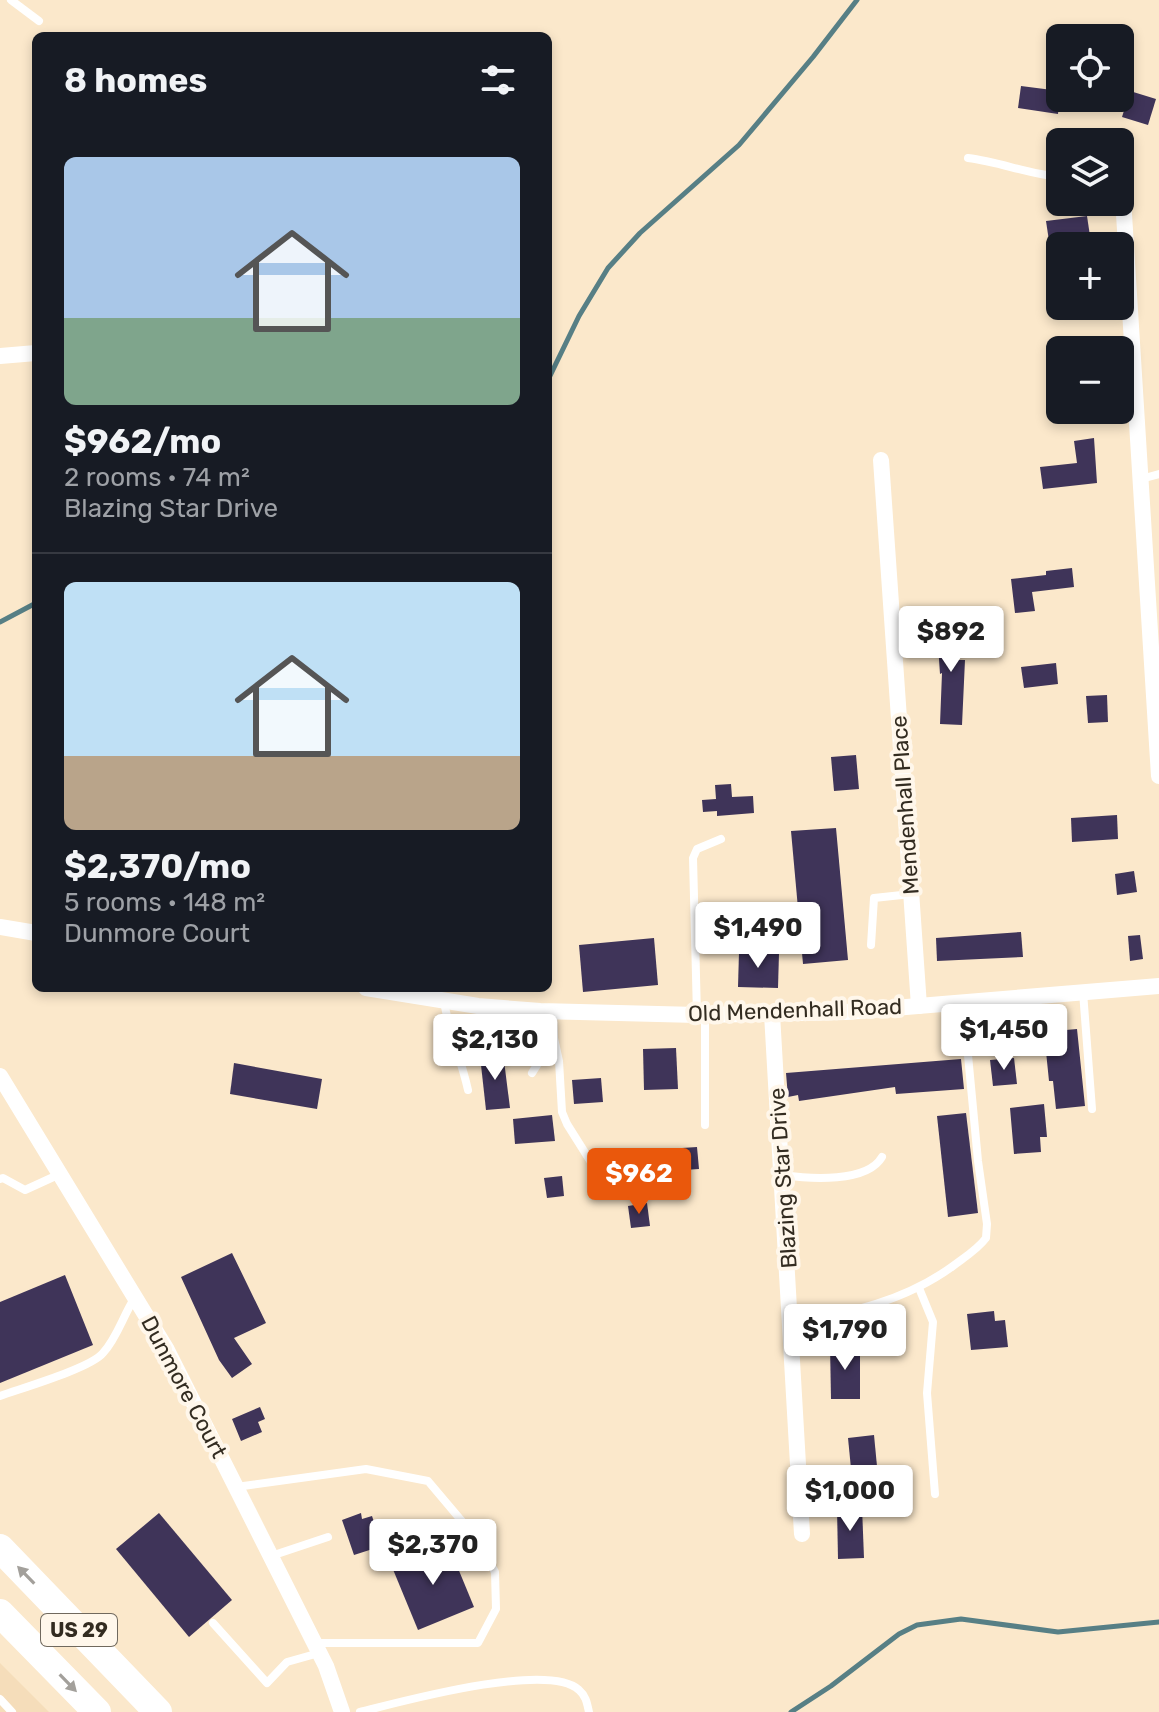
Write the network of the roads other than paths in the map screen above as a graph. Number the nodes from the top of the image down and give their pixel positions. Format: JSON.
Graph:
{"nodes":[{"id":1,"x":11,"y":0,"type":"edge"},
{"id":2,"x":39,"y":21,"type":"dead end"},
{"id":3,"x":968,"y":158,"type":"dead end"},
{"id":4,"x":1046,"y":176,"type":"edge"},
{"id":5,"x":1124,"y":216,"type":"edge"},
{"id":6,"x":32,"y":353,"type":"edge"},
{"id":7,"x":0,"y":356,"type":"edge"},
{"id":8,"x":881,"y":460,"type":"dead end"},
{"id":9,"x":1159,"y":474,"type":"edge"},
{"id":10,"x":1141,"y":479,"type":"junction"},
{"id":11,"x":1159,"y":776,"type":"edge"},
{"id":12,"x":721,"y":839,"type":"dead end"},
{"id":13,"x":911,"y":894,"type":"junction"},
{"id":14,"x":0,"y":927,"type":"edge"},
{"id":15,"x":32,"y":932,"type":"edge"},
{"id":16,"x":871,"y":945,"type":"dead end"},
{"id":17,"x":1159,"y":986,"type":"edge"},
{"id":18,"x":390,"y":992,"type":"edge"},
{"id":19,"x":1083,"y":992,"type":"junction"},
{"id":20,"x":443,"y":1001,"type":"junction"},
{"id":21,"x":963,"y":1002,"type":"junction"},
{"id":22,"x":919,"y":1006,"type":"junction"},
{"id":23,"x":553,"y":1011,"type":"junction"},
{"id":24,"x":701,"y":1014,"type":"junction"},
{"id":25,"x":772,"y":1014,"type":"junction"},
{"id":26,"x":554,"y":1038,"type":"junction"},
{"id":27,"x":532,"y":1073,"type":"dead end"},
{"id":28,"x":0,"y":1076,"type":"edge"},
{"id":29,"x":468,"y":1090,"type":"dead end"},
{"id":30,"x":1092,"y":1109,"type":"dead end"},
{"id":31,"x":705,"y":1125,"type":"dead end"},
{"id":32,"x":882,"y":1157,"type":"dead end"},
{"id":33,"x":61,"y":1174,"type":"junction"},
{"id":34,"x":783,"y":1175,"type":"junction"},
{"id":35,"x":1,"y":1176,"type":"edge"},
{"id":36,"x":619,"y":1193,"type":"dead end"},
{"id":37,"x":919,"y":1288,"type":"junction"},
{"id":38,"x":136,"y":1297,"type":"junction"},
{"id":39,"x":792,"y":1323,"type":"junction"},
{"id":40,"x":0,"y":1396,"type":"edge"},
{"id":41,"x":236,"y":1487,"type":"junction"},
{"id":42,"x":935,"y":1494,"type":"dead end"},
{"id":43,"x":802,"y":1534,"type":"dead end"},
{"id":44,"x":328,"y":1537,"type":"dead end"},
{"id":45,"x":0,"y":1548,"type":"edge"},
{"id":46,"x":271,"y":1556,"type":"junction"},
{"id":47,"x":0,"y":1613,"type":"edge"},
{"id":48,"x":213,"y":1623,"type":"dead end"},
{"id":49,"x":316,"y":1648,"type":"junction"},
{"id":50,"x":0,"y":1699,"type":"edge"},
{"id":51,"x":12,"y":1712,"type":"edge"},
{"id":52,"x":97,"y":1712,"type":"edge"},
{"id":53,"x":158,"y":1712,"type":"edge"},
{"id":54,"x":342,"y":1712,"type":"edge"},
{"id":55,"x":360,"y":1712,"type":"edge"},
{"id":56,"x":589,"y":1712,"type":"edge"}],
"edges":[{"from":1,"to":2,"type":"lane"},
{"from":3,"to":4,"type":"lane"},
{"from":5,"to":10,"type":"street"},
{"from":6,"to":7,"type":"street"},
{"from":8,"to":13,"type":"street","name":"Mendenhall Place"},
{"from":9,"to":10,"type":"lane"},
{"from":10,"to":11,"type":"street"},
{"from":12,"to":24,"type":"lane"},
{"from":13,"to":16,"type":"lane"},
{"from":13,"to":22,"type":"street","name":"Mendenhall Place"},
{"from":14,"to":15,"type":"street"},
{"from":17,"to":19,"type":"street","name":"Old Mendenhall Road"},
{"from":18,"to":20,"type":"street","name":"Old Mendenhall Road"},
{"from":19,"to":21,"type":"street","name":"Old Mendenhall Road"},
{"from":19,"to":30,"type":"lane"},
{"from":20,"to":23,"type":"street","name":"Old Mendenhall Road"},
{"from":20,"to":29,"type":"lane"},
{"from":21,"to":22,"type":"street","name":"Old Mendenhall Road"},
{"from":21,"to":37,"type":"lane"},
{"from":22,"to":25,"type":"street","name":"Old Mendenhall Road"},
{"from":23,"to":24,"type":"street","name":"Old Mendenhall Road"},
{"from":23,"to":26,"type":"lane"},
{"from":24,"to":25,"type":"street","name":"Old Mendenhall Road"},
{"from":24,"to":31,"type":"lane"},
{"from":25,"to":34,"type":"street","name":"Blazing Star Drive"},
{"from":26,"to":27,"type":"lane"},
{"from":26,"to":36,"type":"lane"},
{"from":28,"to":33,"type":"street","name":"Dunmore Court"},
{"from":32,"to":34,"type":"lane"},
{"from":33,"to":35,"type":"lane"},
{"from":33,"to":38,"type":"street","name":"Dunmore Court"},
{"from":34,"to":39,"type":"street","name":"Blazing Star Drive"},
{"from":37,"to":39,"type":"lane"},
{"from":37,"to":42,"type":"lane"},
{"from":38,"to":40,"type":"lane"},
{"from":38,"to":41,"type":"street","name":"Dunmore Court"},
{"from":39,"to":43,"type":"street","name":"Blazing Star Drive"},
{"from":41,"to":46,"type":"street","name":"Dunmore Court"},
{"from":41,"to":49,"type":"lane"},
{"from":44,"to":46,"type":"lane"},
{"from":53,"to":45,"type":"highway","number":"US 29","one_way":true},
{"from":46,"to":49,"type":"street","name":"Dunmore Court"},
{"from":47,"to":52,"type":"highway","number":"US 29","one_way":true},
{"from":48,"to":49,"type":"lane"},
{"from":49,"to":54,"type":"street","name":"Dunmore Court"},
{"from":50,"to":51,"type":"lane"},
{"from":55,"to":56,"type":"lane"}]}
